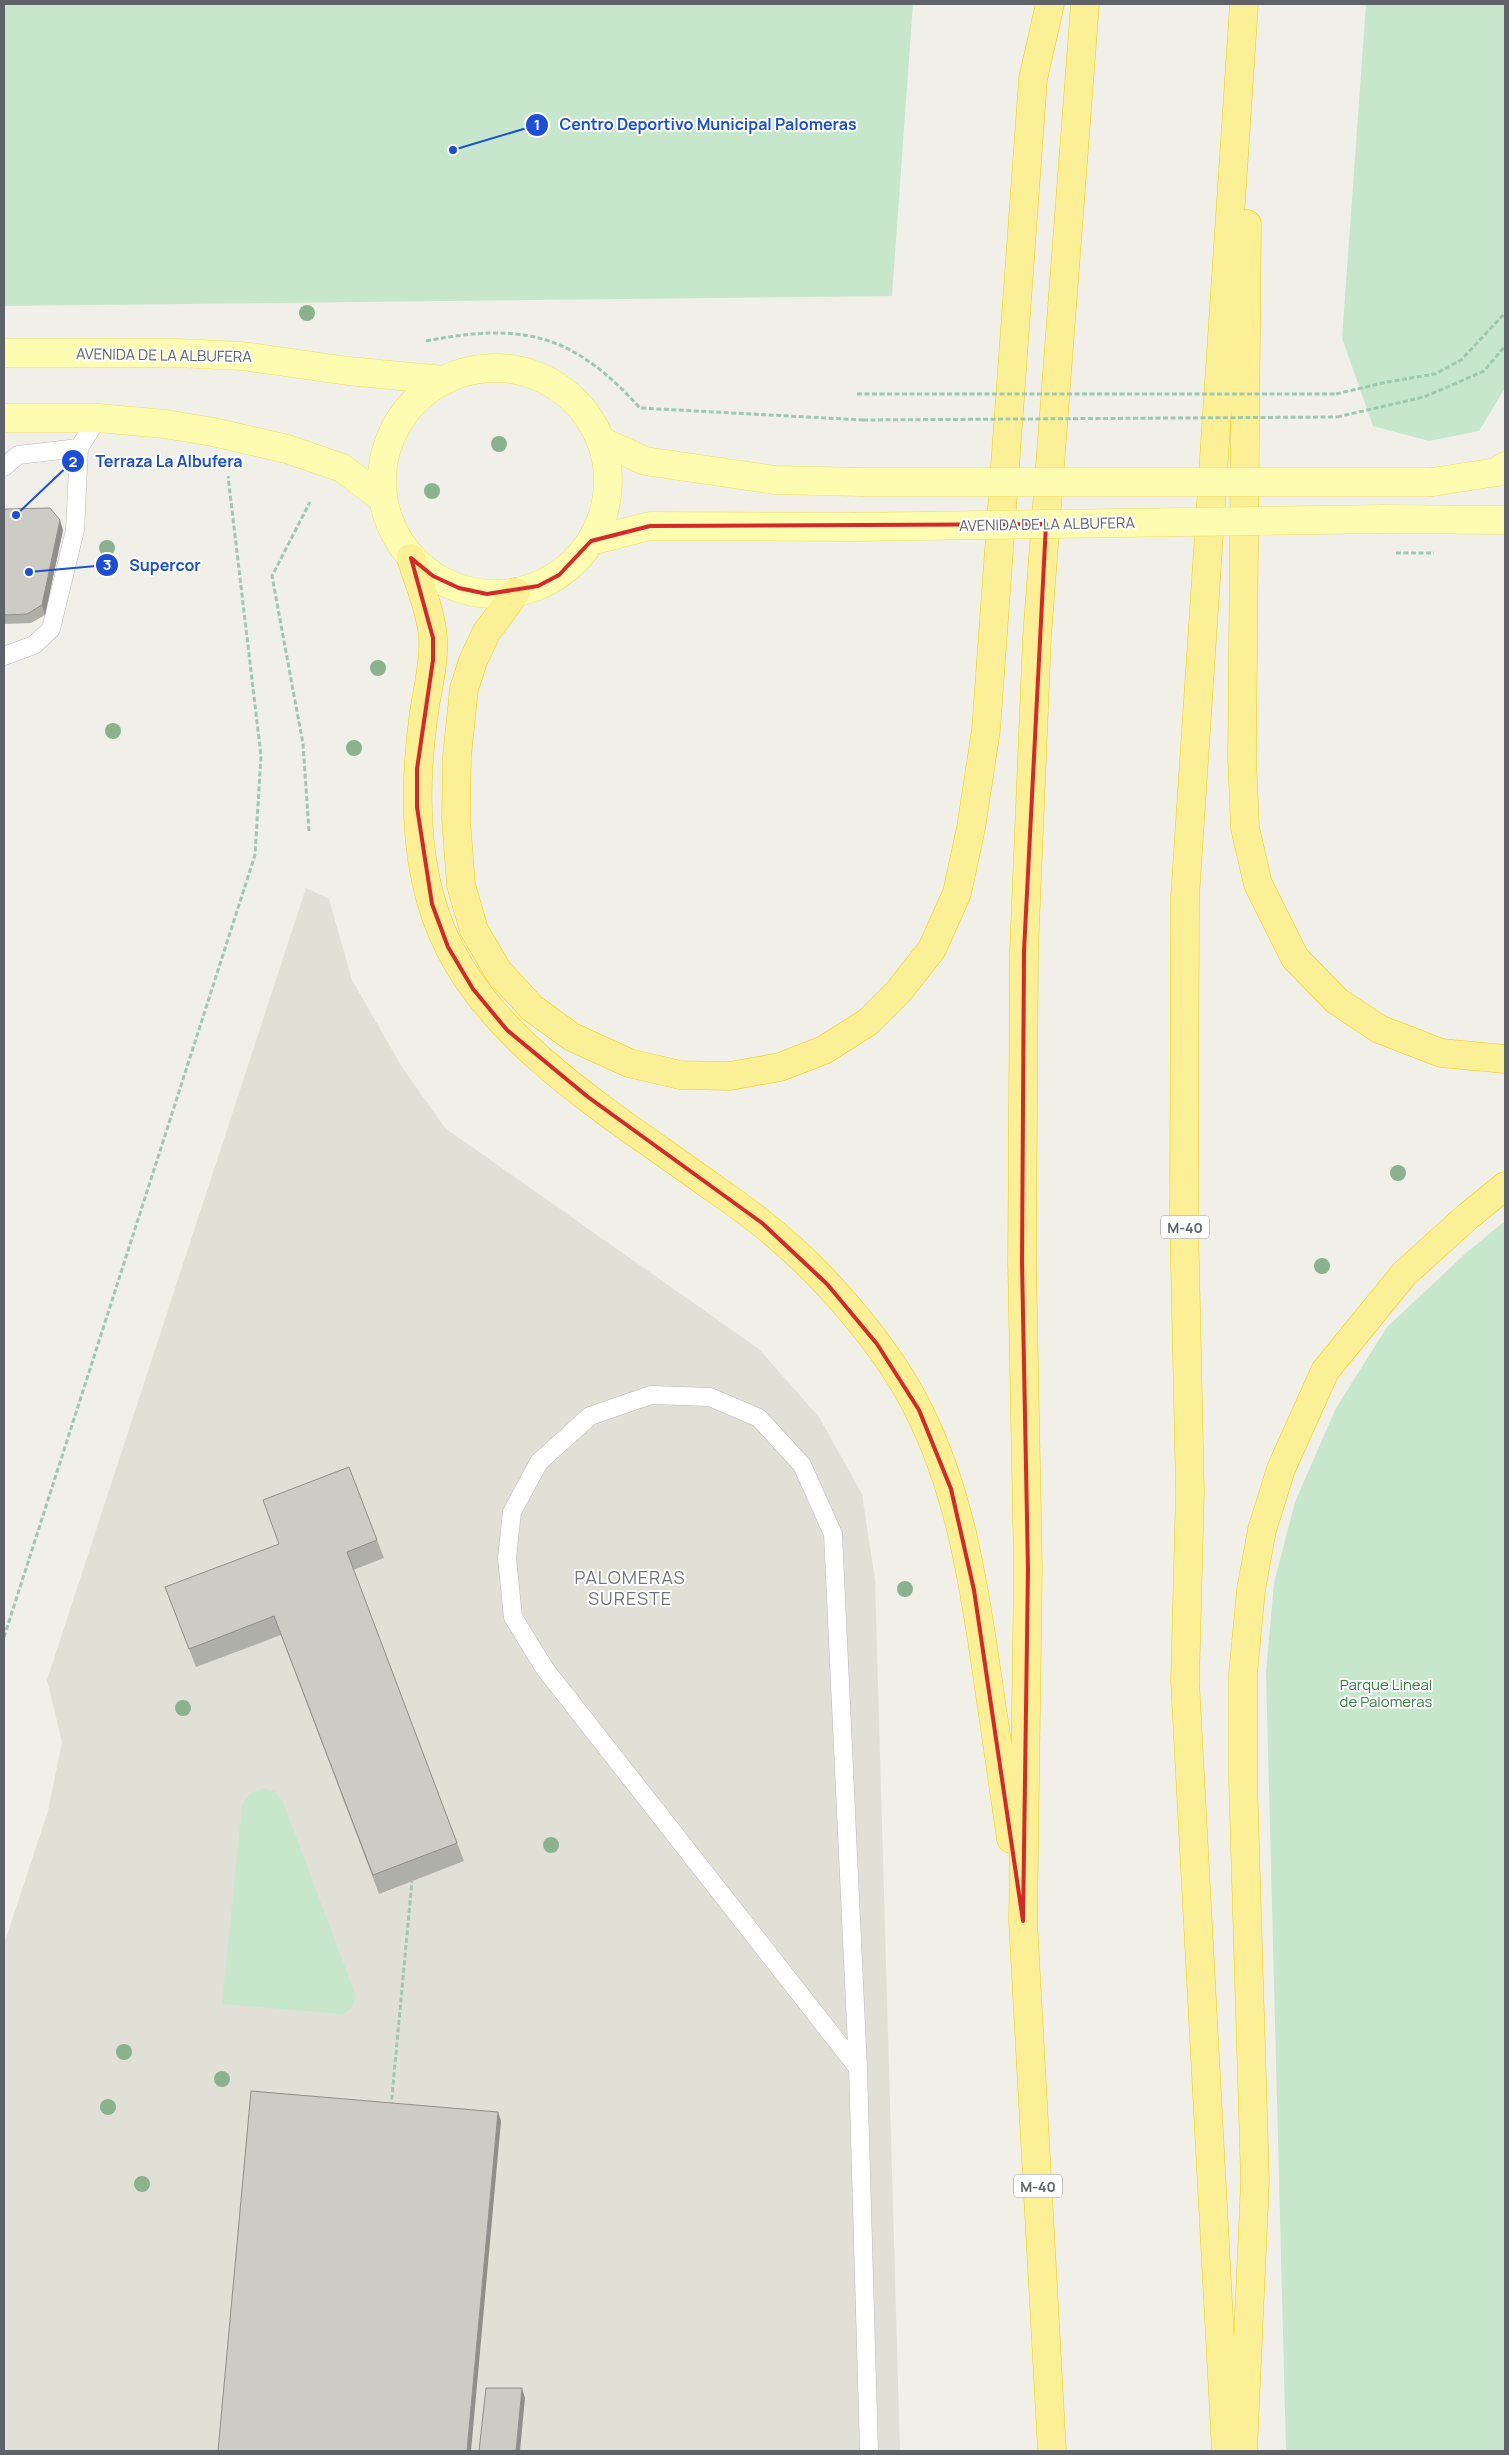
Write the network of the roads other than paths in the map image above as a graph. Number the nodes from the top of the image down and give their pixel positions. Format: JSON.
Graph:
{"nodes":[{"id":1,"x":1050,"y":4,"type":"edge"},
{"id":2,"x":1085,"y":4,"type":"edge"},
{"id":3,"x":1244,"y":4,"type":"edge"},
{"id":4,"x":1249,"y":4,"type":"edge"},
{"id":5,"x":4,"y":353,"type":"edge"},
{"id":6,"x":443,"y":380,"type":"junction"},
{"id":7,"x":4,"y":418,"type":"edge"},
{"id":8,"x":98,"y":418,"type":"junction"},
{"id":9,"x":603,"y":442,"type":"junction"},
{"id":10,"x":79,"y":448,"type":"junction"},
{"id":11,"x":1505,"y":466,"type":"edge"},
{"id":12,"x":4,"y":467,"type":"edge"},
{"id":13,"x":382,"y":498,"type":"junction"},
{"id":14,"x":1505,"y":520,"type":"edge"},
{"id":15,"x":591,"y":541,"type":"junction"},
{"id":16,"x":411,"y":558,"type":"junction"},
{"id":17,"x":516,"y":592,"type":"junction"},
{"id":18,"x":4,"y":656,"type":"edge"},
{"id":19,"x":1505,"y":1059,"type":"edge"},
{"id":20,"x":1505,"y":1186,"type":"edge"},
{"id":21,"x":1023,"y":1921,"type":"junction"},
{"id":22,"x":858,"y":2068,"type":"junction"},
{"id":23,"x":869,"y":2451,"type":"edge"},
{"id":24,"x":1052,"y":2451,"type":"edge"},
{"id":25,"x":1226,"y":2451,"type":"edge"},
{"id":26,"x":1243,"y":2451,"type":"edge"}],
"edges":[{"from":1,"to":17,"type":"highway"},
{"from":2,"to":21,"type":"highway","number":"M-40"},
{"from":3,"to":25,"type":"highway","number":"M-40"},
{"from":4,"to":19,"type":"highway"},
{"from":5,"to":6,"type":"main road","name":"AVENIDA DE LA ALBUFERA"},
{"from":6,"to":9,"type":"main road"},
{"from":6,"to":13,"type":"main road"},
{"from":7,"to":8,"type":"main road"},
{"from":8,"to":10,"type":"lane"},
{"from":8,"to":13,"type":"main road"},
{"from":9,"to":11,"type":"main road","bridge":true},
{"from":9,"to":15,"type":"main road"},
{"from":10,"to":12,"type":"lane"},
{"from":10,"to":18,"type":"lane"},
{"from":13,"to":16,"type":"main road"},
{"from":14,"to":15,"type":"main road","name":"AVENIDA DE LA ALBUFERA","bridge":true},
{"from":15,"to":17,"type":"main road"},
{"from":16,"to":17,"type":"main road"},
{"from":16,"to":21,"type":"highway"},
{"from":20,"to":26,"type":"highway"},
{"from":21,"to":24,"type":"highway","number":"M-40"},
{"from":22,"to":22,"type":"lane"},
{"from":22,"to":23,"type":"lane"}]}
